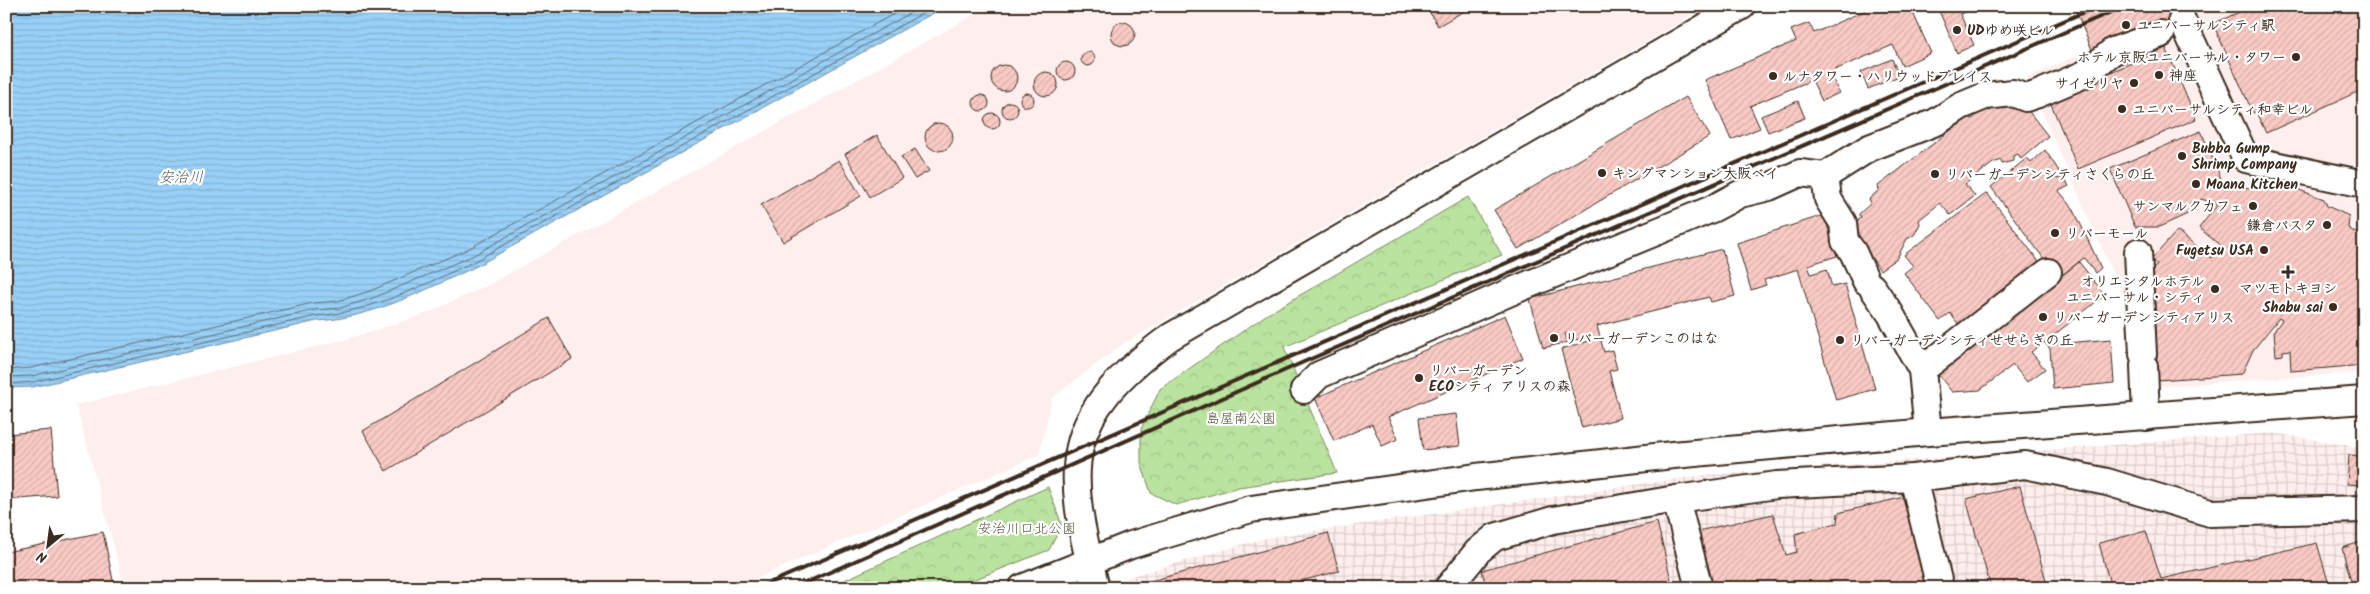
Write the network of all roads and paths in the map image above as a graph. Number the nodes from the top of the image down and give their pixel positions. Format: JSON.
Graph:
{"nodes":[{"id":1,"x":1742,"y":6,"type":"edge"},
{"id":2,"x":2182,"y":20,"type":"dead end"},
{"id":3,"x":2160,"y":34,"type":"dead end"},
{"id":4,"x":1825,"y":176,"type":"junction"},
{"id":5,"x":2364,"y":184,"type":"edge"},
{"id":6,"x":2138,"y":252,"type":"dead end"},
{"id":7,"x":2048,"y":272,"type":"dead end"},
{"id":8,"x":1922,"y":370,"type":"junction"},
{"id":9,"x":1304,"y":390,"type":"dead end"},
{"id":10,"x":2364,"y":400,"type":"edge"},
{"id":11,"x":2146,"y":416,"type":"junction"},
{"id":12,"x":1928,"y":432,"type":"junction"},
{"id":13,"x":1913,"y":478,"type":"junction"},
{"id":14,"x":1676,"y":499,"type":"junction"},
{"id":15,"x":2364,"y":509,"type":"edge"},
{"id":16,"x":1089,"y":561,"type":"junction"},
{"id":17,"x":1022,"y":588,"type":"edge"},
{"id":18,"x":1096,"y":588,"type":"edge"},
{"id":19,"x":1448,"y":588,"type":"edge"},
{"id":20,"x":1699,"y":588,"type":"edge"},
{"id":21,"x":1940,"y":588,"type":"edge"}],
"edges":[{"from":1,"to":16,"type":"street"},
{"from":2,"to":5,"type":"street"},
{"from":3,"to":4,"type":"street"},
{"from":4,"to":8,"type":"street"},
{"from":4,"to":9,"type":"street"},
{"from":6,"to":11,"type":"street"},
{"from":7,"to":8,"type":"street"},
{"from":8,"to":12,"type":"street"},
{"from":10,"to":11,"type":"street"},
{"from":11,"to":12,"type":"street"},
{"from":12,"to":16,"type":"street"},
{"from":13,"to":14,"type":"street"},
{"from":13,"to":15,"type":"street"},
{"from":13,"to":21,"type":"street"},
{"from":14,"to":19,"type":"street"},
{"from":14,"to":20,"type":"street"},
{"from":16,"to":17,"type":"street"},
{"from":16,"to":18,"type":"street"}]}
